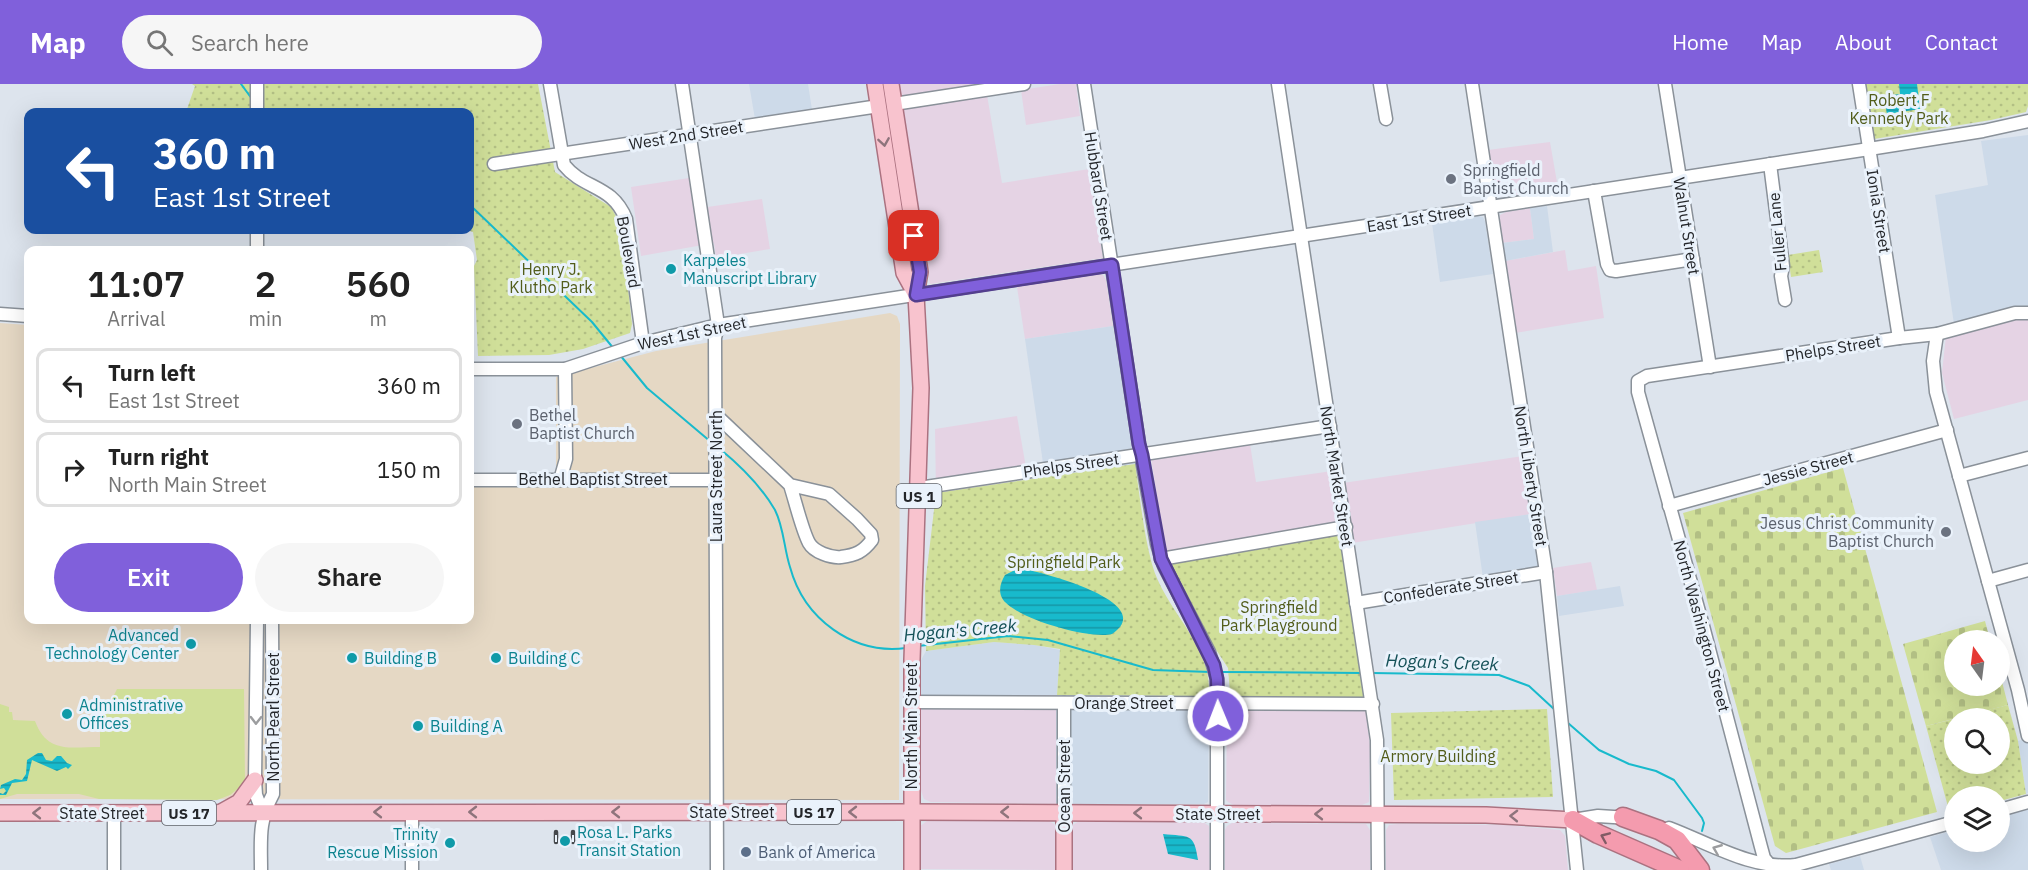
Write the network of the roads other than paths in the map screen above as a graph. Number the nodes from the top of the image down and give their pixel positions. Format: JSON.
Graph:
{"nodes":[{"id":1,"x":257,"y":84,"type":"edge"},
{"id":2,"x":550,"y":84,"type":"edge"},
{"id":3,"x":682,"y":84,"type":"edge"},
{"id":4,"x":875,"y":84,"type":"edge"},
{"id":5,"x":891,"y":84,"type":"edge"},
{"id":6,"x":1023,"y":84,"type":"edge"},
{"id":7,"x":1084,"y":84,"type":"edge"},
{"id":8,"x":1278,"y":84,"type":"edge"},
{"id":9,"x":1380,"y":84,"type":"edge"},
{"id":10,"x":1472,"y":84,"type":"edge"},
{"id":11,"x":1665,"y":84,"type":"edge"},
{"id":12,"x":1859,"y":84,"type":"edge"},
{"id":13,"x":886,"y":105,"type":"junction"},
{"id":14,"x":257,"y":108,"type":"edge"},
{"id":15,"x":1386,"y":119,"type":"dead end"},
{"id":16,"x":2028,"y":121,"type":"edge"},
{"id":17,"x":690,"y":134,"type":"junction"},
{"id":18,"x":1869,"y":149,"type":"junction"},
{"id":19,"x":561,"y":154,"type":"junction"},
{"id":20,"x":494,"y":164,"type":"dead end"},
{"id":21,"x":1770,"y":164,"type":"junction"},
{"id":22,"x":1680,"y":178,"type":"junction"},
{"id":23,"x":1594,"y":190,"type":"junction"},
{"id":24,"x":1491,"y":206,"type":"junction"},
{"id":25,"x":1301,"y":236,"type":"junction"},
{"id":26,"x":1693,"y":259,"type":"junction"},
{"id":27,"x":1112,"y":265,"type":"junction"},
{"id":28,"x":916,"y":295,"type":"junction"},
{"id":29,"x":1785,"y":300,"type":"dead end"},
{"id":30,"x":2028,"y":313,"type":"edge"},
{"id":31,"x":0,"y":314,"type":"edge"},
{"id":32,"x":24,"y":316,"type":"edge"},
{"id":33,"x":718,"y":325,"type":"junction"},
{"id":34,"x":1937,"y":334,"type":"junction"},
{"id":35,"x":1899,"y":338,"type":"junction"},
{"id":36,"x":643,"y":343,"type":"junction"},
{"id":37,"x":1710,"y":367,"type":"junction"},
{"id":38,"x":474,"y":369,"type":"edge"},
{"id":39,"x":565,"y":369,"type":"junction"},
{"id":40,"x":1638,"y":381,"type":"joint"},
{"id":41,"x":716,"y":415,"type":"junction"},
{"id":42,"x":1329,"y":426,"type":"junction"},
{"id":43,"x":1947,"y":430,"type":"junction"},
{"id":44,"x":1142,"y":455,"type":"junction"},
{"id":45,"x":2028,"y":458,"type":"edge"},
{"id":46,"x":1959,"y":476,"type":"junction"},
{"id":47,"x":474,"y":480,"type":"edge"},
{"id":48,"x":560,"y":480,"type":"junction"},
{"id":49,"x":716,"y":480,"type":"junction"},
{"id":50,"x":790,"y":485,"type":"junction"},
{"id":51,"x":919,"y":488,"type":"junction"},
{"id":52,"x":1669,"y":506,"type":"junction"},
{"id":53,"x":1346,"y":527,"type":"junction"},
{"id":54,"x":1161,"y":559,"type":"junction"},
{"id":55,"x":2028,"y":570,"type":"edge"},
{"id":56,"x":1546,"y":572,"type":"junction"},
{"id":57,"x":1988,"y":581,"type":"junction"},
{"id":58,"x":1356,"y":603,"type":"junction"},
{"id":59,"x":257,"y":624,"type":"edge"},
{"id":60,"x":272,"y":624,"type":"edge"},
{"id":61,"x":2023,"y":688,"type":"edge"},
{"id":62,"x":911,"y":702,"type":"junction"},
{"id":63,"x":1064,"y":703,"type":"junction"},
{"id":64,"x":1218,"y":703,"type":"junction"},
{"id":65,"x":1373,"y":704,"type":"junction"},
{"id":66,"x":2028,"y":736,"type":"edge"},
{"id":67,"x":255,"y":780,"type":"junction"},
{"id":68,"x":2028,"y":802,"type":"edge"},
{"id":69,"x":2010,"y":807,"type":"edge"},
{"id":70,"x":0,"y":812,"type":"edge"},
{"id":71,"x":411,"y":812,"type":"junction"},
{"id":72,"x":717,"y":812,"type":"junction"},
{"id":73,"x":911,"y":812,"type":"junction"},
{"id":74,"x":1064,"y":812,"type":"junction"},
{"id":75,"x":114,"y":813,"type":"junction"},
{"id":76,"x":217,"y":813,"type":"junction"},
{"id":77,"x":263,"y":813,"type":"junction"},
{"id":78,"x":1218,"y":814,"type":"junction"},
{"id":79,"x":1378,"y":815,"type":"junction"},
{"id":80,"x":1623,"y":817,"type":"junction"},
{"id":81,"x":1573,"y":820,"type":"junction"},
{"id":82,"x":1944,"y":825,"type":"edge"},
{"id":83,"x":1774,"y":869,"type":"edge"},
{"id":84,"x":114,"y":870,"type":"edge"},
{"id":85,"x":261,"y":870,"type":"edge"},
{"id":86,"x":412,"y":870,"type":"edge"},
{"id":87,"x":717,"y":870,"type":"edge"},
{"id":88,"x":912,"y":870,"type":"edge"},
{"id":89,"x":1064,"y":870,"type":"edge"},
{"id":90,"x":1217,"y":870,"type":"edge"},
{"id":91,"x":1378,"y":870,"type":"edge"},
{"id":92,"x":1577,"y":870,"type":"edge"},
{"id":93,"x":1680,"y":870,"type":"edge"},
{"id":94,"x":1700,"y":870,"type":"edge"}],
"edges":[{"from":1,"to":14,"type":"street"},
{"from":2,"to":19,"type":"street","name":"Boulevard"},
{"from":3,"to":17,"type":"street","name":"Laura Street North"},
{"from":4,"to":13,"type":"main road","name":"North Main Street","number":"US 1"},
{"from":5,"to":13,"type":"main road","name":"North Main Street","number":"US 1"},
{"from":6,"to":13,"type":"street","name":"West 2nd Street"},
{"from":7,"to":27,"type":"street","name":"Hubbard Street"},
{"from":8,"to":25,"type":"street","name":"North Market Street"},
{"from":9,"to":15,"type":"street"},
{"from":10,"to":24,"type":"street","name":"North Liberty Street"},
{"from":11,"to":22,"type":"street","name":"Walnut Street"},
{"from":12,"to":18,"type":"street","name":"Ionia Street"},
{"from":13,"to":17,"type":"street","name":"West 2nd Street"},
{"from":13,"to":28,"type":"main road","name":"North Main Street","number":"US 1"},
{"from":16,"to":18,"type":"street","name":"East 1st Street"},
{"from":17,"to":19,"type":"street","name":"West 2nd Street"},
{"from":17,"to":33,"type":"street","name":"Laura Street North"},
{"from":18,"to":21,"type":"street","name":"East 1st Street"},
{"from":18,"to":35,"type":"street","name":"Ionia Street"},
{"from":19,"to":20,"type":"street","name":"West 2nd Street"},
{"from":19,"to":36,"type":"street","name":"Boulevard"},
{"from":21,"to":22,"type":"street","name":"East 1st Street"},
{"from":21,"to":29,"type":"street","name":"Fuller Lane"},
{"from":22,"to":23,"type":"street","name":"East 1st Street"},
{"from":22,"to":26,"type":"street","name":"Walnut Street"},
{"from":23,"to":24,"type":"street","name":"East 1st Street"},
{"from":23,"to":26,"type":"street"},
{"from":24,"to":25,"type":"street","name":"East 1st Street"},
{"from":24,"to":56,"type":"street","name":"North Liberty Street"},
{"from":25,"to":27,"type":"street","name":"East 1st Street"},
{"from":25,"to":42,"type":"street","name":"North Market Street"},
{"from":26,"to":37,"type":"street","name":"Walnut Street"},
{"from":27,"to":28,"type":"street","name":"East 1st Street"},
{"from":27,"to":44,"type":"street","name":"Hubbard Street"},
{"from":28,"to":33,"type":"street","name":"West 1st Street"},
{"from":28,"to":51,"type":"main road","name":"North Main Street","number":"US 1"},
{"from":30,"to":34,"type":"street","name":"Phelps Street"},
{"from":31,"to":32,"type":"street"},
{"from":33,"to":36,"type":"street","name":"West 1st Street"},
{"from":33,"to":41,"type":"street","name":"Laura Street North"},
{"from":34,"to":35,"type":"street","name":"Phelps Street"},
{"from":34,"to":43,"type":"street"},
{"from":35,"to":37,"type":"street","name":"Phelps Street"},
{"from":36,"to":39,"type":"street","name":"West 1st Street"},
{"from":37,"to":40,"type":"street","name":"Phelps Street"},
{"from":38,"to":39,"type":"street","name":"West 1st Street"},
{"from":39,"to":48,"type":"street"},
{"from":40,"to":52,"type":"street","name":"North Washington Street"},
{"from":41,"to":49,"type":"street","name":"Laura Street North"},
{"from":41,"to":50,"type":"street"},
{"from":42,"to":44,"type":"street","name":"Phelps Street"},
{"from":42,"to":53,"type":"street","name":"North Market Street"},
{"from":43,"to":46,"type":"street"},
{"from":43,"to":52,"type":"street","name":"Jessie Street"},
{"from":44,"to":51,"type":"street","name":"Phelps Street"},
{"from":44,"to":54,"type":"street","name":"Hubbard Street"},
{"from":45,"to":46,"type":"street"},
{"from":46,"to":57,"type":"street"},
{"from":47,"to":48,"type":"street","name":"Bethel Baptist Street"},
{"from":48,"to":49,"type":"street","name":"Bethel Baptist Street"},
{"from":49,"to":72,"type":"street","name":"Laura Street North"},
{"from":50,"to":50,"type":"street"},
{"from":51,"to":62,"type":"main road","name":"North Main Street","number":"US 1"},
{"from":52,"to":83,"type":"street","name":"North Washington Street"},
{"from":53,"to":54,"type":"street"},
{"from":53,"to":58,"type":"street","name":"North Market Street"},
{"from":54,"to":64,"type":"street","name":"Hubbard Street"},
{"from":55,"to":57,"type":"street"},
{"from":56,"to":58,"type":"street","name":"Confederate Street"},
{"from":56,"to":81,"type":"street","name":"North Liberty Street"},
{"from":57,"to":61,"type":"street"},
{"from":58,"to":65,"type":"street","name":"North Market Street"},
{"from":59,"to":67,"type":"street","name":"North Pearl Street","one_way":true},
{"from":60,"to":77,"type":"street","name":"North Pearl Street"},
{"from":61,"to":66,"type":"street"},
{"from":62,"to":63,"type":"street","name":"Orange Street"},
{"from":62,"to":73,"type":"main road","name":"North Main Street","number":"US 1"},
{"from":63,"to":64,"type":"street","name":"Orange Street"},
{"from":63,"to":74,"type":"street","name":"Ocean Street"},
{"from":64,"to":65,"type":"street","name":"Orange Street"},
{"from":64,"to":78,"type":"street","name":"Hubbard Street"},
{"from":65,"to":79,"type":"street","name":"North Market Street"},
{"from":67,"to":76,"type":"main road"},
{"from":67,"to":77,"type":"street","name":"North Pearl Street"},
{"from":68,"to":69,"type":"street"},
{"from":75,"to":70,"type":"main road","name":"State Street","number":"US 17","one_way":true},
{"from":72,"to":71,"type":"main road","name":"State Street","number":"US 17","one_way":true},
{"from":71,"to":77,"type":"main road","name":"State Street","number":"US 17","one_way":true},
{"from":71,"to":86,"type":"street"},
{"from":73,"to":72,"type":"main road","name":"State Street","number":"US 17","one_way":true},
{"from":72,"to":87,"type":"street","name":"Laura Street North"},
{"from":74,"to":73,"type":"main road","name":"State Street","one_way":true},
{"from":73,"to":88,"type":"main road","name":"North Main Street","number":"US 1"},
{"from":78,"to":74,"type":"main road","name":"State Street","one_way":true},
{"from":74,"to":89,"type":"main road","name":"Ocean Street"},
{"from":75,"to":76,"type":"main road","name":"State Street","number":"US 17"},
{"from":75,"to":84,"type":"street"},
{"from":76,"to":77,"type":"main road","name":"State Street","number":"US 17"},
{"from":77,"to":85,"type":"street","name":"North Pearl Street"},
{"from":79,"to":78,"type":"main road","name":"State Street","one_way":true},
{"from":78,"to":90,"type":"street","name":"Hubbard Street"},
{"from":81,"to":79,"type":"main road","name":"State Street","one_way":true},
{"from":79,"to":91,"type":"street","name":"North Market Street"},
{"from":80,"to":81,"type":"street"},
{"from":83,"to":80,"type":"street","one_way":true},
{"from":80,"to":94,"type":"highway"},
{"from":81,"to":92,"type":"street","name":"North Liberty Street"},
{"from":93,"to":81,"type":"highway","one_way":true},
{"from":82,"to":83,"type":"street"}]}
